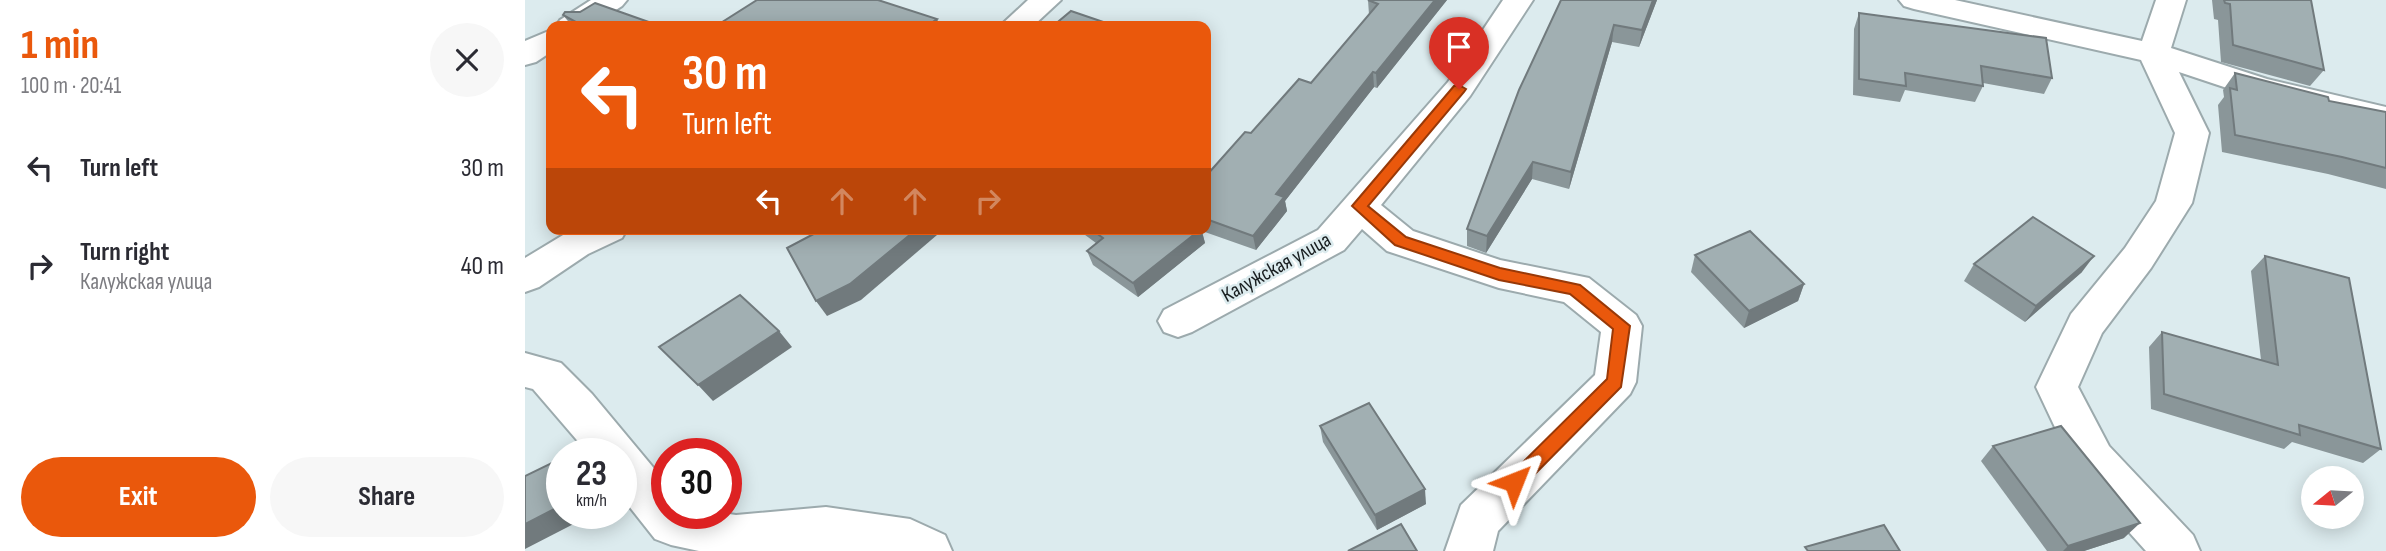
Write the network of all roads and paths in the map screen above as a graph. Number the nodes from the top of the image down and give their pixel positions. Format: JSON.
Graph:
{"nodes":[{"id":1,"x":613,"y":0,"type":"edge"},
{"id":2,"x":1046,"y":0,"type":"edge"},
{"id":3,"x":1518,"y":0,"type":"edge"},
{"id":4,"x":1914,"y":0,"type":"edge"},
{"id":5,"x":2171,"y":0,"type":"edge"},
{"id":6,"x":579,"y":21,"type":"edge"},
{"id":7,"x":1021,"y":21,"type":"edge"},
{"id":8,"x":546,"y":42,"type":"edge"},
{"id":9,"x":2154,"y":53,"type":"junction"},
{"id":10,"x":525,"y":55,"type":"edge"},
{"id":11,"x":2386,"y":118,"type":"edge"},
{"id":12,"x":1359,"y":206,"type":"junction"},
{"id":13,"x":595,"y":235,"type":"edge"},
{"id":14,"x":525,"y":277,"type":"edge"},
{"id":15,"x":1178,"y":321,"type":"dead end"},
{"id":16,"x":525,"y":370,"type":"edge"},
{"id":17,"x":602,"y":438,"type":"edge"},
{"id":18,"x":637,"y":482,"type":"edge"},
{"id":19,"x":928,"y":551,"type":"edge"},
{"id":20,"x":1469,"y":551,"type":"edge"},
{"id":21,"x":2176,"y":551,"type":"edge"}],
"edges":[{"from":1,"to":6,"type":"street"},
{"from":2,"to":7,"type":"street"},
{"from":3,"to":12,"type":"street","name":"Калужская улица"},
{"from":4,"to":9,"type":"street"},
{"from":5,"to":9,"type":"street"},
{"from":8,"to":10,"type":"street"},
{"from":9,"to":11,"type":"street"},
{"from":9,"to":21,"type":"street"},
{"from":12,"to":15,"type":"street","name":"Калужская улица"},
{"from":12,"to":20,"type":"street"},
{"from":13,"to":14,"type":"street"},
{"from":16,"to":17,"type":"street"},
{"from":18,"to":19,"type":"street"}]}
